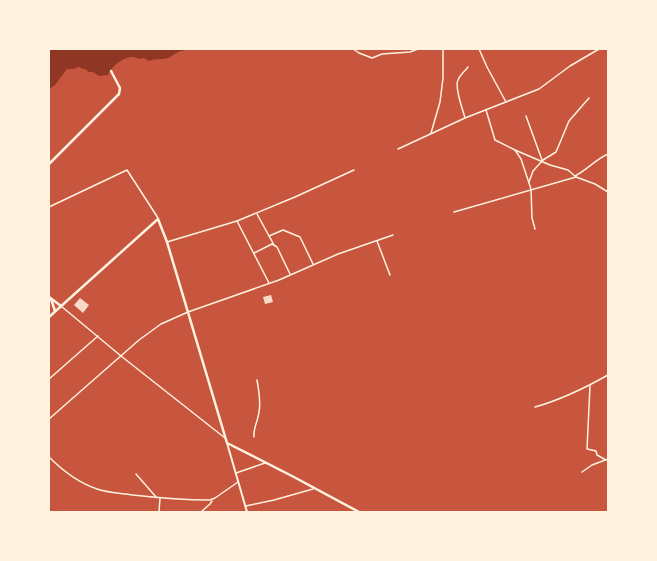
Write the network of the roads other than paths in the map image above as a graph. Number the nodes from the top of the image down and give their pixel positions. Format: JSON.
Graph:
{"nodes":[{"id":1,"x":353,"y":49,"type":"edge"},
{"id":2,"x":397,"y":49,"type":"edge"},
{"id":3,"x":418,"y":49,"type":"edge"},
{"id":4,"x":443,"y":49,"type":"edge"},
{"id":5,"x":480,"y":49,"type":"edge"},
{"id":6,"x":599,"y":49,"type":"edge"},
{"id":7,"x":398,"y":52,"type":"junction"},
{"id":8,"x":468,"y":67,"type":"dead end"},
{"id":9,"x":111,"y":71,"type":"dead end"},
{"id":10,"x":589,"y":98,"type":"dead end"},
{"id":11,"x":506,"y":102,"type":"junction"},
{"id":12,"x":486,"y":110,"type":"junction"},
{"id":13,"x":526,"y":116,"type":"dead end"},
{"id":14,"x":466,"y":118,"type":"junction"},
{"id":15,"x":431,"y":133,"type":"junction"},
{"id":16,"x":398,"y":149,"type":"dead end"},
{"id":17,"x":514,"y":150,"type":"junction"},
{"id":18,"x":608,"y":154,"type":"edge"},
{"id":19,"x":542,"y":161,"type":"junction"},
{"id":20,"x":49,"y":164,"type":"edge"},
{"id":21,"x":354,"y":170,"type":"dead end"},
{"id":22,"x":575,"y":176,"type":"junction"},
{"id":23,"x":529,"y":182,"type":"junction"},
{"id":24,"x":531,"y":189,"type":"junction"},
{"id":25,"x":608,"y":192,"type":"edge"},
{"id":26,"x":49,"y":207,"type":"edge"},
{"id":27,"x":454,"y":212,"type":"dead end"},
{"id":28,"x":257,"y":214,"type":"junction"},
{"id":29,"x":158,"y":219,"type":"junction"},
{"id":30,"x":237,"y":221,"type":"junction"},
{"id":31,"x":535,"y":229,"type":"dead end"},
{"id":32,"x":393,"y":235,"type":"dead end"},
{"id":33,"x":269,"y":236,"type":"junction"},
{"id":34,"x":377,"y":241,"type":"junction"},
{"id":35,"x":167,"y":242,"type":"junction"},
{"id":36,"x":275,"y":246,"type":"junction"},
{"id":37,"x":254,"y":253,"type":"junction"},
{"id":38,"x":313,"y":264,"type":"junction"},
{"id":39,"x":290,"y":274,"type":"junction"},
{"id":40,"x":390,"y":275,"type":"dead end"},
{"id":41,"x":269,"y":283,"type":"junction"},
{"id":42,"x":50,"y":298,"type":"edge"},
{"id":43,"x":61,"y":306,"type":"junction"},
{"id":44,"x":55,"y":311,"type":"junction"},
{"id":45,"x":188,"y":312,"type":"junction"},
{"id":46,"x":49,"y":316,"type":"edge"},
{"id":47,"x":98,"y":336,"type":"junction"},
{"id":48,"x":121,"y":356,"type":"junction"},
{"id":49,"x":608,"y":375,"type":"edge"},
{"id":50,"x":49,"y":380,"type":"edge"},
{"id":51,"x":257,"y":380,"type":"dead end"},
{"id":52,"x":590,"y":386,"type":"junction"},
{"id":53,"x":534,"y":407,"type":"dead end"},
{"id":54,"x":49,"y":419,"type":"edge"},
{"id":55,"x":254,"y":437,"type":"dead end"},
{"id":56,"x":225,"y":438,"type":"junction"},
{"id":57,"x":227,"y":443,"type":"junction"},
{"id":58,"x":49,"y":457,"type":"edge"},
{"id":59,"x":607,"y":460,"type":"edge"},
{"id":60,"x":265,"y":463,"type":"junction"},
{"id":61,"x":582,"y":472,"type":"dead end"},
{"id":62,"x":236,"y":473,"type":"junction"},
{"id":63,"x":136,"y":474,"type":"dead end"},
{"id":64,"x":238,"y":482,"type":"junction"},
{"id":65,"x":314,"y":488,"type":"junction"},
{"id":66,"x":156,"y":497,"type":"junction"},
{"id":67,"x":160,"y":498,"type":"junction"},
{"id":68,"x":213,"y":499,"type":"junction"},
{"id":69,"x":246,"y":506,"type":"junction"},
{"id":70,"x":159,"y":512,"type":"edge"},
{"id":71,"x":201,"y":512,"type":"edge"},
{"id":72,"x":247,"y":512,"type":"edge"},
{"id":73,"x":359,"y":512,"type":"edge"}],
"edges":[{"from":1,"to":7,"type":"street"},
{"from":2,"to":7,"type":"street"},
{"from":3,"to":7,"type":"street"},
{"from":4,"to":15,"type":"street"},
{"from":5,"to":11,"type":"street"},
{"from":6,"to":11,"type":"street"},
{"from":8,"to":14,"type":"street"},
{"from":9,"to":20,"type":"main road"},
{"from":10,"to":19,"type":"street"},
{"from":11,"to":12,"type":"street"},
{"from":12,"to":14,"type":"street"},
{"from":12,"to":17,"type":"street"},
{"from":13,"to":19,"type":"street"},
{"from":14,"to":15,"type":"street"},
{"from":15,"to":16,"type":"street"},
{"from":17,"to":19,"type":"street"},
{"from":17,"to":23,"type":"street"},
{"from":18,"to":22,"type":"street"},
{"from":19,"to":22,"type":"street"},
{"from":19,"to":23,"type":"street"},
{"from":21,"to":28,"type":"street"},
{"from":22,"to":24,"type":"street"},
{"from":22,"to":25,"type":"street"},
{"from":23,"to":24,"type":"street"},
{"from":24,"to":27,"type":"street"},
{"from":24,"to":31,"type":"street"},
{"from":26,"to":29,"type":"street"},
{"from":28,"to":30,"type":"street"},
{"from":28,"to":33,"type":"street"},
{"from":29,"to":35,"type":"main road"},
{"from":29,"to":43,"type":"main road"},
{"from":30,"to":35,"type":"street"},
{"from":30,"to":37,"type":"street"},
{"from":32,"to":34,"type":"street"},
{"from":33,"to":36,"type":"street"},
{"from":33,"to":38,"type":"street"},
{"from":34,"to":38,"type":"street"},
{"from":34,"to":40,"type":"street"},
{"from":35,"to":45,"type":"main road"},
{"from":36,"to":37,"type":"street"},
{"from":36,"to":39,"type":"street"},
{"from":37,"to":41,"type":"street"},
{"from":38,"to":39,"type":"street"},
{"from":39,"to":41,"type":"street"},
{"from":41,"to":45,"type":"street"},
{"from":42,"to":43,"type":"main road"},
{"from":42,"to":44,"type":"main road"},
{"from":43,"to":44,"type":"main road"},
{"from":43,"to":47,"type":"street"},
{"from":44,"to":46,"type":"main road"},
{"from":45,"to":48,"type":"street"},
{"from":45,"to":56,"type":"main road"},
{"from":47,"to":48,"type":"street"},
{"from":47,"to":50,"type":"street"},
{"from":48,"to":54,"type":"street"},
{"from":48,"to":56,"type":"street"},
{"from":49,"to":52,"type":"street"},
{"from":51,"to":55,"type":"street"},
{"from":52,"to":53,"type":"street"},
{"from":52,"to":59,"type":"street"},
{"from":56,"to":57,"type":"main road"},
{"from":57,"to":60,"type":"main road"},
{"from":57,"to":62,"type":"street"},
{"from":58,"to":66,"type":"street"},
{"from":59,"to":61,"type":"street"},
{"from":60,"to":62,"type":"street"},
{"from":60,"to":65,"type":"main road"},
{"from":62,"to":64,"type":"street"},
{"from":63,"to":66,"type":"street"},
{"from":64,"to":68,"type":"street"},
{"from":64,"to":69,"type":"street"},
{"from":65,"to":69,"type":"street"},
{"from":65,"to":73,"type":"main road"},
{"from":66,"to":67,"type":"street"},
{"from":67,"to":68,"type":"street"},
{"from":67,"to":70,"type":"street"},
{"from":68,"to":71,"type":"street"},
{"from":69,"to":72,"type":"street"}]}
